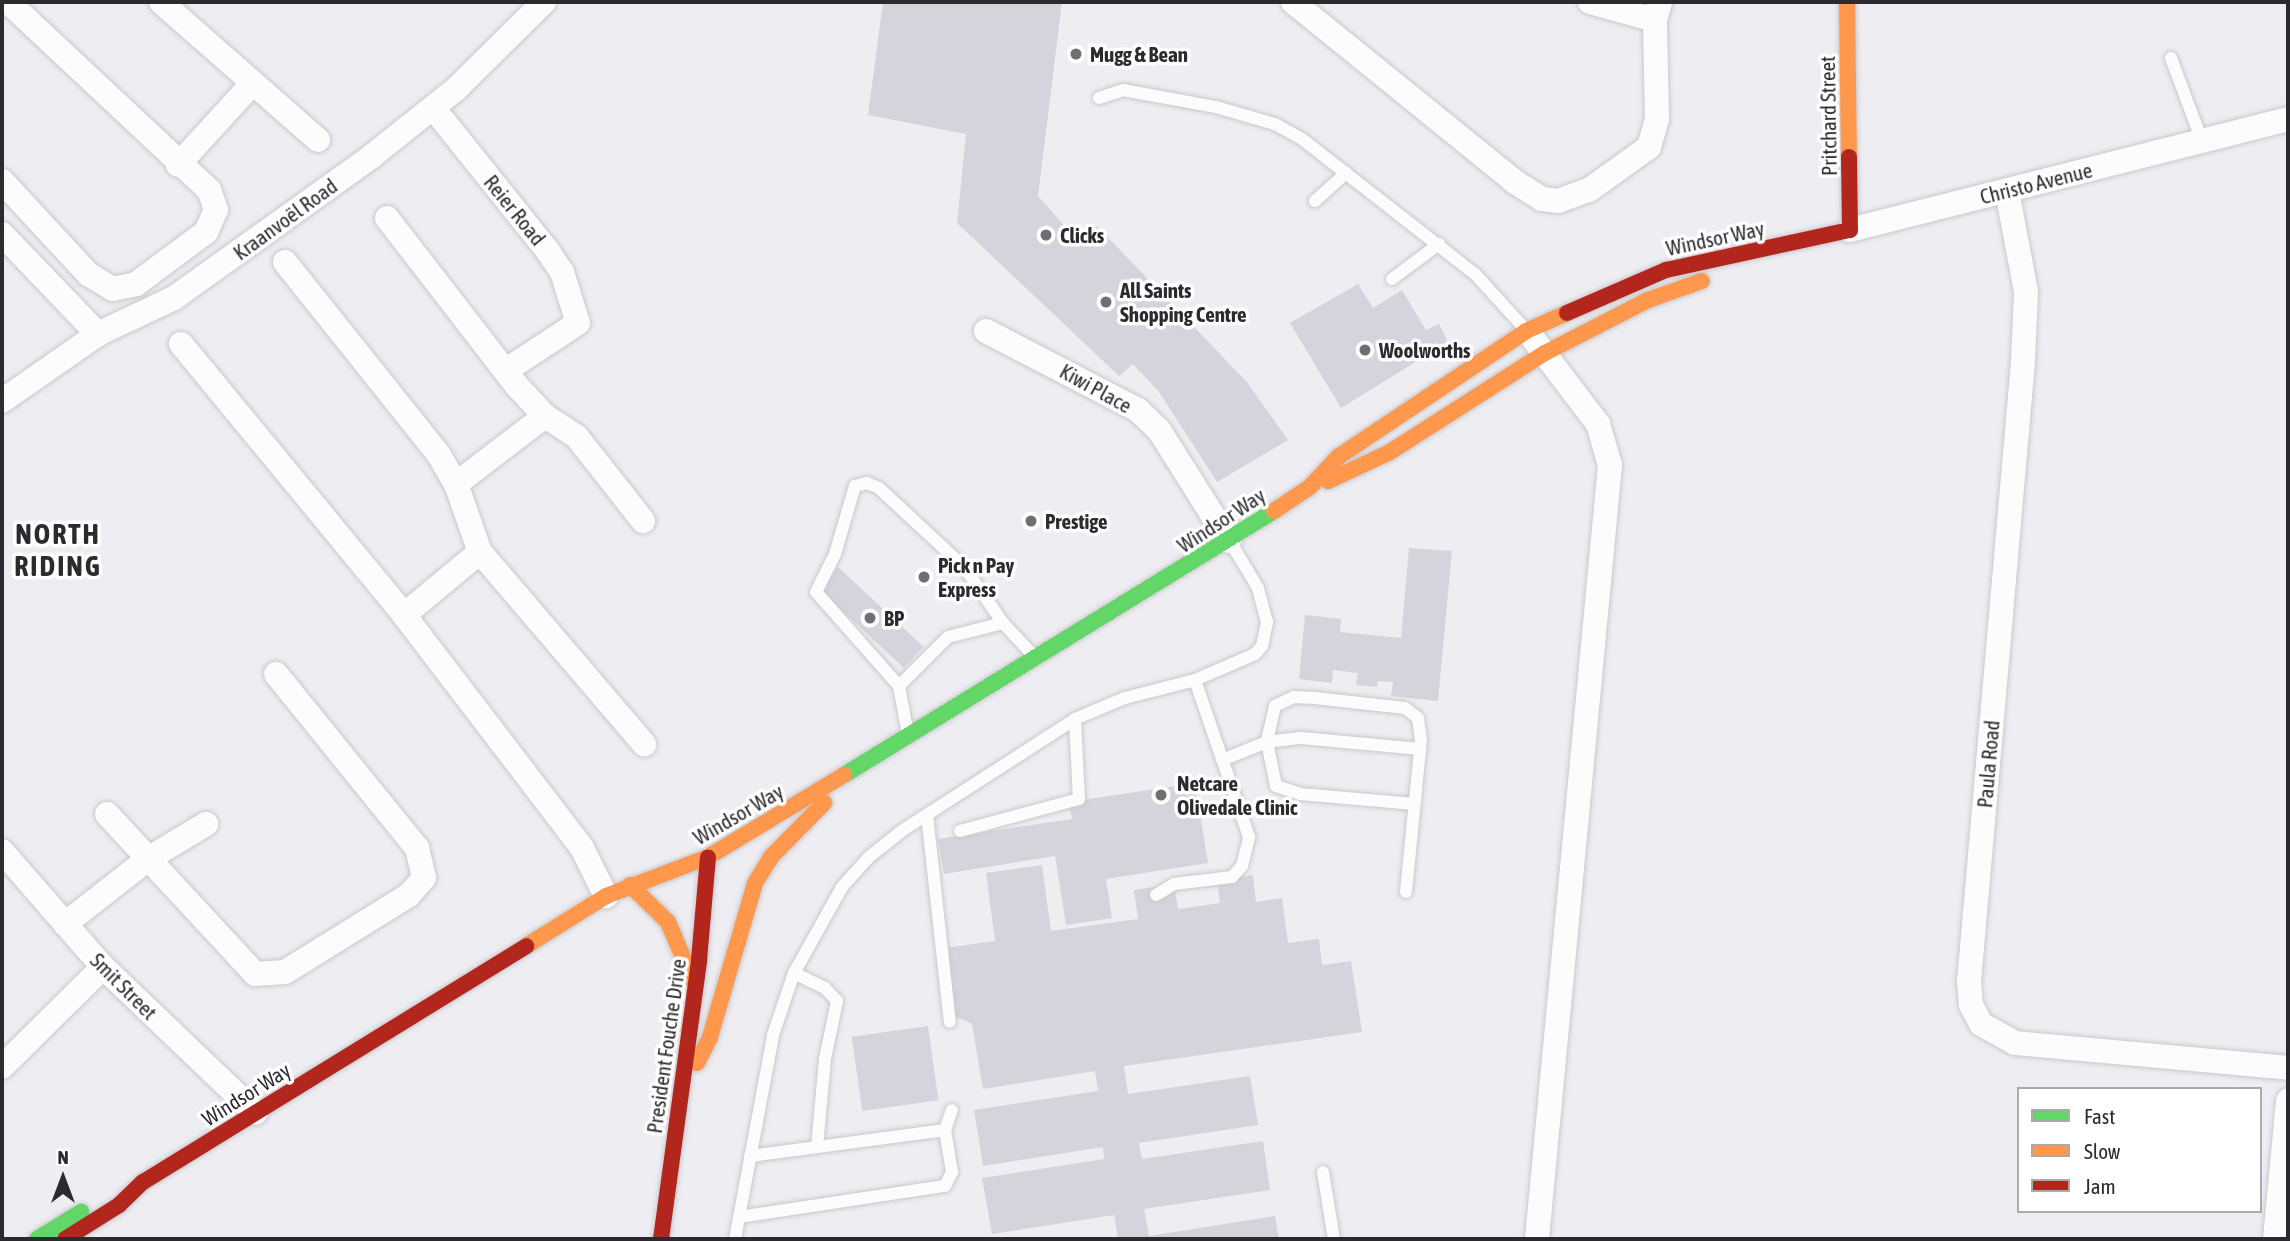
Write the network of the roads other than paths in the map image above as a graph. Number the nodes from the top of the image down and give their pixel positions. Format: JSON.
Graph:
{"nodes":[{"id":1,"x":8,"y":2,"type":"edge"},
{"id":2,"x":161,"y":2,"type":"edge"},
{"id":3,"x":544,"y":2,"type":"edge"},
{"id":4,"x":1293,"y":2,"type":"edge"},
{"id":5,"x":1590,"y":2,"type":"edge"},
{"id":6,"x":1847,"y":2,"type":"edge"},
{"id":7,"x":1658,"y":11,"type":"edge"},
{"id":8,"x":2171,"y":58,"type":"dead end"},
{"id":9,"x":251,"y":85,"type":"junction"},
{"id":10,"x":1099,"y":98,"type":"dead end"},
{"id":11,"x":434,"y":109,"type":"junction"},
{"id":12,"x":2288,"y":119,"type":"edge"},
{"id":13,"x":318,"y":141,"type":"dead end"},
{"id":14,"x":2202,"y":141,"type":"junction"},
{"id":15,"x":178,"y":165,"type":"junction"},
{"id":16,"x":1346,"y":173,"type":"junction"},
{"id":17,"x":2,"y":181,"type":"edge"},
{"id":18,"x":2007,"y":191,"type":"junction"},
{"id":19,"x":1315,"y":201,"type":"dead end"},
{"id":20,"x":387,"y":218,"type":"dead end"},
{"id":21,"x":1850,"y":230,"type":"junction"},
{"id":22,"x":2,"y":234,"type":"edge"},
{"id":23,"x":1439,"y":244,"type":"junction"},
{"id":24,"x":1784,"y":247,"type":"junction"},
{"id":25,"x":285,"y":262,"type":"dead end"},
{"id":26,"x":1392,"y":279,"type":"dead end"},
{"id":27,"x":986,"y":331,"type":"dead end"},
{"id":28,"x":1526,"y":331,"type":"junction"},
{"id":29,"x":98,"y":334,"type":"junction"},
{"id":30,"x":181,"y":344,"type":"dead end"},
{"id":31,"x":1545,"y":353,"type":"junction"},
{"id":32,"x":505,"y":371,"type":"junction"},
{"id":33,"x":2,"y":401,"type":"edge"},
{"id":34,"x":545,"y":416,"type":"junction"},
{"id":35,"x":456,"y":484,"type":"junction"},
{"id":36,"x":1310,"y":487,"type":"junction"},
{"id":37,"x":643,"y":521,"type":"dead end"},
{"id":38,"x":1230,"y":541,"type":"junction"},
{"id":39,"x":480,"y":552,"type":"junction"},
{"id":40,"x":404,"y":615,"type":"junction"},
{"id":41,"x":1003,"y":623,"type":"junction"},
{"id":42,"x":1036,"y":658,"type":"junction"},
{"id":43,"x":276,"y":674,"type":"dead end"},
{"id":44,"x":1195,"y":680,"type":"junction"},
{"id":45,"x":899,"y":686,"type":"junction"},
{"id":46,"x":1075,"y":719,"type":"junction"},
{"id":47,"x":909,"y":738,"type":"junction"},
{"id":48,"x":1267,"y":743,"type":"junction"},
{"id":49,"x":644,"y":744,"type":"dead end"},
{"id":50,"x":1420,"y":749,"type":"junction"},
{"id":51,"x":1222,"y":760,"type":"junction"},
{"id":52,"x":863,"y":765,"type":"junction"},
{"id":53,"x":1415,"y":804,"type":"junction"},
{"id":54,"x":107,"y":814,"type":"dead end"},
{"id":55,"x":927,"y":815,"type":"junction"},
{"id":56,"x":206,"y":824,"type":"dead end"},
{"id":57,"x":960,"y":831,"type":"dead end"},
{"id":58,"x":2,"y":851,"type":"edge"},
{"id":59,"x":708,"y":857,"type":"junction"},
{"id":60,"x":148,"y":859,"type":"junction"},
{"id":61,"x":630,"y":885,"type":"junction"},
{"id":62,"x":1406,"y":892,"type":"dead end"},
{"id":63,"x":1156,"y":895,"type":"dead end"},
{"id":64,"x":606,"y":896,"type":"junction"},
{"id":65,"x":65,"y":923,"type":"junction"},
{"id":66,"x":103,"y":967,"type":"junction"},
{"id":67,"x":794,"y":973,"type":"junction"},
{"id":68,"x":696,"y":989,"type":"junction"},
{"id":69,"x":950,"y":1022,"type":"dead end"},
{"id":70,"x":2,"y":1067,"type":"edge"},
{"id":71,"x":2288,"y":1068,"type":"edge"},
{"id":72,"x":683,"y":1086,"type":"junction"},
{"id":73,"x":2288,"y":1101,"type":"edge"},
{"id":74,"x":951,"y":1110,"type":"dead end"},
{"id":75,"x":256,"y":1112,"type":"junction"},
{"id":76,"x":945,"y":1130,"type":"junction"},
{"id":77,"x":817,"y":1147,"type":"junction"},
{"id":78,"x":750,"y":1157,"type":"junction"},
{"id":79,"x":1323,"y":1172,"type":"dead end"},
{"id":80,"x":143,"y":1182,"type":"junction"},
{"id":81,"x":739,"y":1217,"type":"junction"},
{"id":82,"x":37,"y":1239,"type":"edge"},
{"id":83,"x":65,"y":1239,"type":"edge"},
{"id":84,"x":661,"y":1239,"type":"edge"},
{"id":85,"x":735,"y":1239,"type":"edge"},
{"id":86,"x":1334,"y":1239,"type":"edge"},
{"id":87,"x":1537,"y":1239,"type":"edge"},
{"id":88,"x":2275,"y":1239,"type":"edge"}],
"edges":[{"from":1,"to":15,"type":"street"},
{"from":2,"to":9,"type":"street"},
{"from":3,"to":11,"type":"street","name":"Kraanvoël Road"},
{"from":4,"to":7,"type":"street"},
{"from":5,"to":7,"type":"street"},
{"from":6,"to":21,"type":"street","name":"Pritchard Street"},
{"from":8,"to":14,"type":"lane"},
{"from":9,"to":13,"type":"street"},
{"from":9,"to":15,"type":"street"},
{"from":10,"to":16,"type":"lane"},
{"from":11,"to":29,"type":"street","name":"Kraanvoël Road"},
{"from":11,"to":32,"type":"street","name":"Reier Road"},
{"from":12,"to":14,"type":"street","name":"Christo Avenue"},
{"from":14,"to":18,"type":"street","name":"Christo Avenue"},
{"from":15,"to":17,"type":"street"},
{"from":16,"to":19,"type":"lane"},
{"from":16,"to":23,"type":"lane"},
{"from":18,"to":21,"type":"street","name":"Christo Avenue"},
{"from":18,"to":71,"type":"street","name":"Paula Road"},
{"from":20,"to":32,"type":"street"},
{"from":21,"to":24,"type":"street","name":"Christo Avenue"},
{"from":22,"to":29,"type":"street"},
{"from":23,"to":26,"type":"lane"},
{"from":23,"to":28,"type":"lane"},
{"from":24,"to":28,"type":"street","name":"Windsor Way"},
{"from":24,"to":31,"type":"street","name":"Windsor Way"},
{"from":25,"to":35,"type":"street"},
{"from":27,"to":38,"type":"street","name":"Kiwi Place"},
{"from":28,"to":31,"type":"street"},
{"from":28,"to":36,"type":"street","name":"Windsor Way"},
{"from":29,"to":33,"type":"street","name":"Kraanvoël Road"},
{"from":30,"to":40,"type":"street"},
{"from":31,"to":36,"type":"street","name":"Windsor Way"},
{"from":31,"to":87,"type":"street"},
{"from":32,"to":34,"type":"street"},
{"from":34,"to":35,"type":"street"},
{"from":34,"to":37,"type":"street"},
{"from":35,"to":39,"type":"street"},
{"from":36,"to":38,"type":"street","name":"Windsor Way"},
{"from":38,"to":42,"type":"street","name":"Windsor Way"},
{"from":38,"to":44,"type":"lane"},
{"from":39,"to":40,"type":"street"},
{"from":39,"to":49,"type":"street"},
{"from":40,"to":64,"type":"street"},
{"from":41,"to":42,"type":"lane"},
{"from":41,"to":45,"type":"lane"},
{"from":41,"to":45,"type":"lane"},
{"from":42,"to":47,"type":"street","name":"Windsor Way"},
{"from":43,"to":60,"type":"street"},
{"from":44,"to":46,"type":"lane"},
{"from":44,"to":51,"type":"lane"},
{"from":45,"to":47,"type":"lane"},
{"from":46,"to":55,"type":"lane"},
{"from":46,"to":57,"type":"lane"},
{"from":47,"to":52,"type":"street","name":"Windsor Way"},
{"from":48,"to":50,"type":"lane"},
{"from":48,"to":50,"type":"lane"},
{"from":48,"to":51,"type":"lane"},
{"from":48,"to":53,"type":"lane"},
{"from":50,"to":53,"type":"lane"},
{"from":51,"to":63,"type":"lane"},
{"from":52,"to":59,"type":"street","name":"Windsor Way"},
{"from":52,"to":72,"type":"street"},
{"from":53,"to":62,"type":"lane"},
{"from":54,"to":60,"type":"street"},
{"from":55,"to":67,"type":"lane"},
{"from":55,"to":69,"type":"lane"},
{"from":56,"to":60,"type":"street"},
{"from":58,"to":65,"type":"street","name":"Smit Street"},
{"from":59,"to":61,"type":"street","name":"Windsor Way"},
{"from":59,"to":68,"type":"street","name":"President Fouche Drive"},
{"from":60,"to":65,"type":"street"},
{"from":61,"to":64,"type":"street","name":"Windsor Way"},
{"from":61,"to":68,"type":"street"},
{"from":64,"to":75,"type":"street","name":"Windsor Way"},
{"from":65,"to":66,"type":"street","name":"Smit Street"},
{"from":66,"to":70,"type":"street"},
{"from":66,"to":75,"type":"street","name":"Smit Street"},
{"from":67,"to":77,"type":"lane"},
{"from":67,"to":78,"type":"lane"},
{"from":68,"to":72,"type":"street","name":"President Fouche Drive"},
{"from":72,"to":84,"type":"street","name":"President Fouche Drive"},
{"from":73,"to":88,"type":"street"},
{"from":74,"to":76,"type":"lane"},
{"from":75,"to":80,"type":"street","name":"Windsor Way"},
{"from":76,"to":77,"type":"lane"},
{"from":76,"to":81,"type":"lane"},
{"from":77,"to":78,"type":"lane"},
{"from":78,"to":81,"type":"lane"},
{"from":79,"to":86,"type":"lane"},
{"from":80,"to":82,"type":"street","name":"Windsor Way"},
{"from":80,"to":83,"type":"street","name":"Windsor Way"},
{"from":81,"to":85,"type":"lane"}]}
